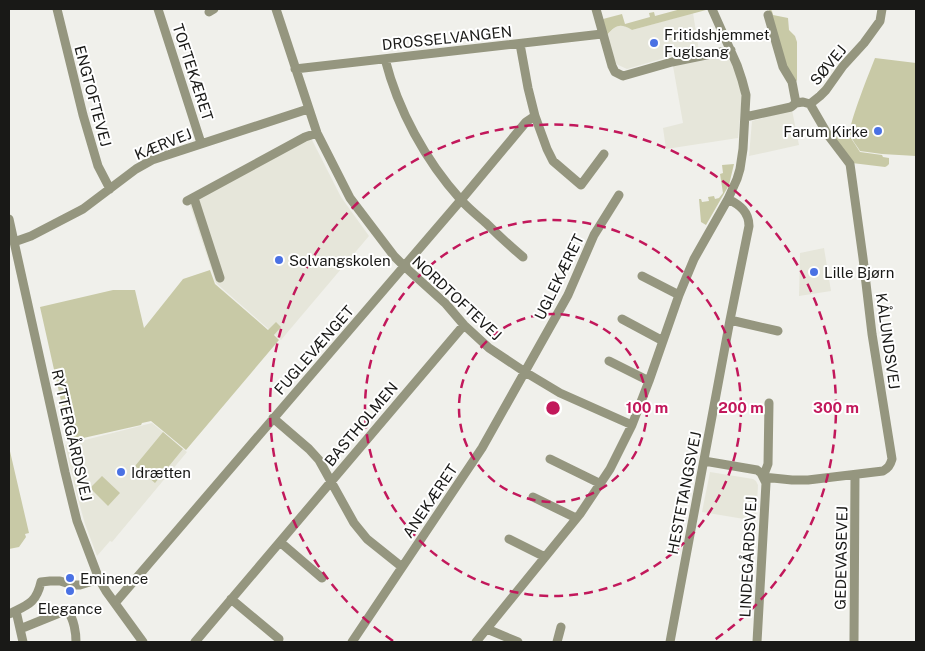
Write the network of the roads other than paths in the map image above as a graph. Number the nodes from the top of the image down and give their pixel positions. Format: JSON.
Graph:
{"nodes":[{"id":1,"x":57,"y":9,"type":"edge"},
{"id":2,"x":158,"y":9,"type":"edge"},
{"id":3,"x":277,"y":9,"type":"edge"},
{"id":4,"x":596,"y":9,"type":"edge"},
{"id":5,"x":712,"y":9,"type":"edge"},
{"id":6,"x":882,"y":9,"type":"edge"},
{"id":7,"x":768,"y":16,"type":"dead end"},
{"id":8,"x":602,"y":34,"type":"junction"},
{"id":9,"x":520,"y":44,"type":"junction"},
{"id":10,"x":731,"y":50,"type":"junction"},
{"id":11,"x":385,"y":59,"type":"junction"},
{"id":12,"x":295,"y":69,"type":"junction"},
{"id":13,"x":796,"y":102,"type":"junction"},
{"id":14,"x":810,"y":104,"type":"junction"},
{"id":15,"x":308,"y":109,"type":"junction"},
{"id":16,"x":535,"y":116,"type":"junction"},
{"id":17,"x":745,"y":116,"type":"junction"},
{"id":18,"x":317,"y":133,"type":"junction"},
{"id":19,"x":201,"y":143,"type":"junction"},
{"id":20,"x":604,"y":154,"type":"dead end"},
{"id":21,"x":110,"y":188,"type":"junction"},
{"id":22,"x":620,"y":195,"type":"dead end"},
{"id":23,"x":728,"y":199,"type":"junction"},
{"id":24,"x":461,"y":200,"type":"junction"},
{"id":25,"x":9,"y":219,"type":"edge"},
{"id":26,"x":14,"y":242,"type":"junction"},
{"id":27,"x":523,"y":257,"type":"dead end"},
{"id":28,"x":19,"y":264,"type":"junction"},
{"id":29,"x":404,"y":266,"type":"junction"},
{"id":30,"x":9,"y":268,"type":"edge"},
{"id":31,"x":642,"y":276,"type":"dead end"},
{"id":32,"x":220,"y":278,"type":"dead end"},
{"id":33,"x":679,"y":295,"type":"junction"},
{"id":34,"x":622,"y":319,"type":"dead end"},
{"id":35,"x":730,"y":320,"type":"junction"},
{"id":36,"x":464,"y":325,"type":"junction"},
{"id":37,"x":778,"y":331,"type":"dead end"},
{"id":38,"x":663,"y":341,"type":"junction"},
{"id":39,"x":609,"y":361,"type":"dead end"},
{"id":40,"x":525,"y":372,"type":"junction"},
{"id":41,"x":649,"y":381,"type":"junction"},
{"id":42,"x":769,"y":403,"type":"dead end"},
{"id":43,"x":273,"y":418,"type":"junction"},
{"id":44,"x":632,"y":425,"type":"junction"},
{"id":45,"x":550,"y":460,"type":"dead end"},
{"id":46,"x":704,"y":461,"type":"junction"},
{"id":47,"x":855,"y":475,"type":"junction"},
{"id":48,"x":764,"y":477,"type":"junction"},
{"id":49,"x":330,"y":481,"type":"junction"},
{"id":50,"x":600,"y":484,"type":"junction"},
{"id":51,"x":533,"y":497,"type":"dead end"},
{"id":52,"x":576,"y":518,"type":"junction"},
{"id":53,"x":509,"y":539,"type":"dead end"},
{"id":54,"x":280,"y":542,"type":"junction"},
{"id":55,"x":545,"y":557,"type":"junction"},
{"id":56,"x":402,"y":567,"type":"junction"},
{"id":57,"x":322,"y":578,"type":"dead end"},
{"id":58,"x":99,"y":579,"type":"junction"},
{"id":59,"x":231,"y":599,"type":"junction"},
{"id":60,"x":115,"y":603,"type":"junction"},
{"id":61,"x":12,"y":612,"type":"edge"},
{"id":62,"x":561,"y":627,"type":"dead end"},
{"id":63,"x":20,"y":629,"type":"junction"},
{"id":64,"x":487,"y":630,"type":"junction"},
{"id":65,"x":278,"y":639,"type":"dead end"},
{"id":66,"x":23,"y":642,"type":"edge"},
{"id":67,"x":76,"y":642,"type":"edge"},
{"id":68,"x":143,"y":642,"type":"edge"},
{"id":69,"x":194,"y":642,"type":"edge"},
{"id":70,"x":352,"y":642,"type":"edge"},
{"id":71,"x":476,"y":642,"type":"edge"},
{"id":72,"x":518,"y":642,"type":"edge"},
{"id":73,"x":557,"y":642,"type":"edge"},
{"id":74,"x":670,"y":642,"type":"edge"},
{"id":75,"x":757,"y":642,"type":"edge"},
{"id":76,"x":854,"y":642,"type":"edge"}],
"edges":[{"from":1,"to":21,"type":"street","name":"ENGTOFTEVEJ"},
{"from":2,"to":19,"type":"street","name":"TOFTEKÆRET"},
{"from":3,"to":12,"type":"street","name":"NORDTOFTEVEJ"},
{"from":4,"to":8,"type":"street"},
{"from":5,"to":10,"type":"street"},
{"from":6,"to":14,"type":"street","name":"SØVEJ"},
{"from":7,"to":13,"type":"street"},
{"from":8,"to":9,"type":"street","name":"DROSSELVANGEN"},
{"from":8,"to":10,"type":"street"},
{"from":9,"to":11,"type":"street","name":"DROSSELVANGEN"},
{"from":9,"to":16,"type":"street"},
{"from":10,"to":17,"type":"street"},
{"from":11,"to":12,"type":"street","name":"DROSSELVANGEN"},
{"from":11,"to":24,"type":"street"},
{"from":12,"to":15,"type":"street","name":"NORDTOFTEVEJ"},
{"from":13,"to":14,"type":"street","name":"SØVEJ"},
{"from":13,"to":17,"type":"street","name":"SØVEJ"},
{"from":14,"to":47,"type":"street","name":"KÅLUNDSVEJ"},
{"from":15,"to":18,"type":"street","name":"NORDTOFTEVEJ"},
{"from":15,"to":19,"type":"street","name":"KÆRVEJ"},
{"from":16,"to":20,"type":"street"},
{"from":16,"to":24,"type":"street","name":"FUGLEVÆNGET"},
{"from":17,"to":23,"type":"street"},
{"from":18,"to":29,"type":"street","name":"NORDTOFTEVEJ"},
{"from":18,"to":32,"type":"street"},
{"from":19,"to":21,"type":"street","name":"KÆRVEJ"},
{"from":21,"to":26,"type":"street","name":"KÆRVEJ"},
{"from":22,"to":40,"type":"street","name":"UGLEKÆRET"},
{"from":23,"to":33,"type":"street"},
{"from":23,"to":35,"type":"street","name":"HESTETANGSVEJ"},
{"from":24,"to":27,"type":"street"},
{"from":24,"to":29,"type":"street","name":"FUGLEVÆNGET"},
{"from":25,"to":26,"type":"street","name":"RYTTERGÅRDSVEJ"},
{"from":26,"to":28,"type":"street","name":"RYTTERGÅRDSVEJ"},
{"from":28,"to":30,"type":"street"},
{"from":28,"to":58,"type":"street","name":"RYTTERGÅRDSVEJ"},
{"from":29,"to":36,"type":"street","name":"NORDTOFTEVEJ"},
{"from":29,"to":43,"type":"street","name":"FUGLEVÆNGET"},
{"from":31,"to":33,"type":"street"},
{"from":33,"to":38,"type":"street"},
{"from":34,"to":38,"type":"street"},
{"from":35,"to":37,"type":"street"},
{"from":35,"to":46,"type":"street","name":"HESTETANGSVEJ"},
{"from":36,"to":40,"type":"street","name":"NORDTOFTEVEJ"},
{"from":36,"to":49,"type":"street","name":"BASTHOLMEN"},
{"from":38,"to":41,"type":"street"},
{"from":39,"to":41,"type":"street"},
{"from":40,"to":44,"type":"street","name":"NORDTOFTEVEJ"},
{"from":40,"to":56,"type":"street","name":"ANEKÆRET"},
{"from":41,"to":44,"type":"street"},
{"from":42,"to":48,"type":"street"},
{"from":43,"to":49,"type":"street"},
{"from":43,"to":60,"type":"street","name":"FUGLEVÆNGET"},
{"from":44,"to":50,"type":"street"},
{"from":45,"to":50,"type":"street"},
{"from":46,"to":48,"type":"street","name":"LINDEGÅRDSVEJ"},
{"from":46,"to":74,"type":"street","name":"HESTETANGSVEJ"},
{"from":47,"to":48,"type":"street","name":"KÅLUNDSVEJ"},
{"from":47,"to":76,"type":"street","name":"GEDEVASEVEJ"},
{"from":48,"to":75,"type":"street","name":"LINDEGÅRDSVEJ"},
{"from":49,"to":54,"type":"street","name":"BASTHOLMEN"},
{"from":49,"to":56,"type":"street"},
{"from":50,"to":52,"type":"street"},
{"from":51,"to":52,"type":"street"},
{"from":52,"to":55,"type":"street"},
{"from":53,"to":55,"type":"street"},
{"from":54,"to":57,"type":"street"},
{"from":54,"to":59,"type":"street","name":"BASTHOLMEN"},
{"from":55,"to":64,"type":"street"},
{"from":56,"to":70,"type":"street","name":"ANEKÆRET"},
{"from":58,"to":60,"type":"street","name":"RYTTERGÅRDSVEJ"},
{"from":58,"to":61,"type":"street"},
{"from":59,"to":65,"type":"street"},
{"from":59,"to":69,"type":"street","name":"BASTHOLMEN"},
{"from":60,"to":68,"type":"street","name":"RYTTERGÅRDSVEJ"},
{"from":61,"to":63,"type":"street"},
{"from":62,"to":73,"type":"street"},
{"from":63,"to":66,"type":"street"},
{"from":63,"to":67,"type":"street"},
{"from":64,"to":71,"type":"street"},
{"from":64,"to":72,"type":"street"}]}
